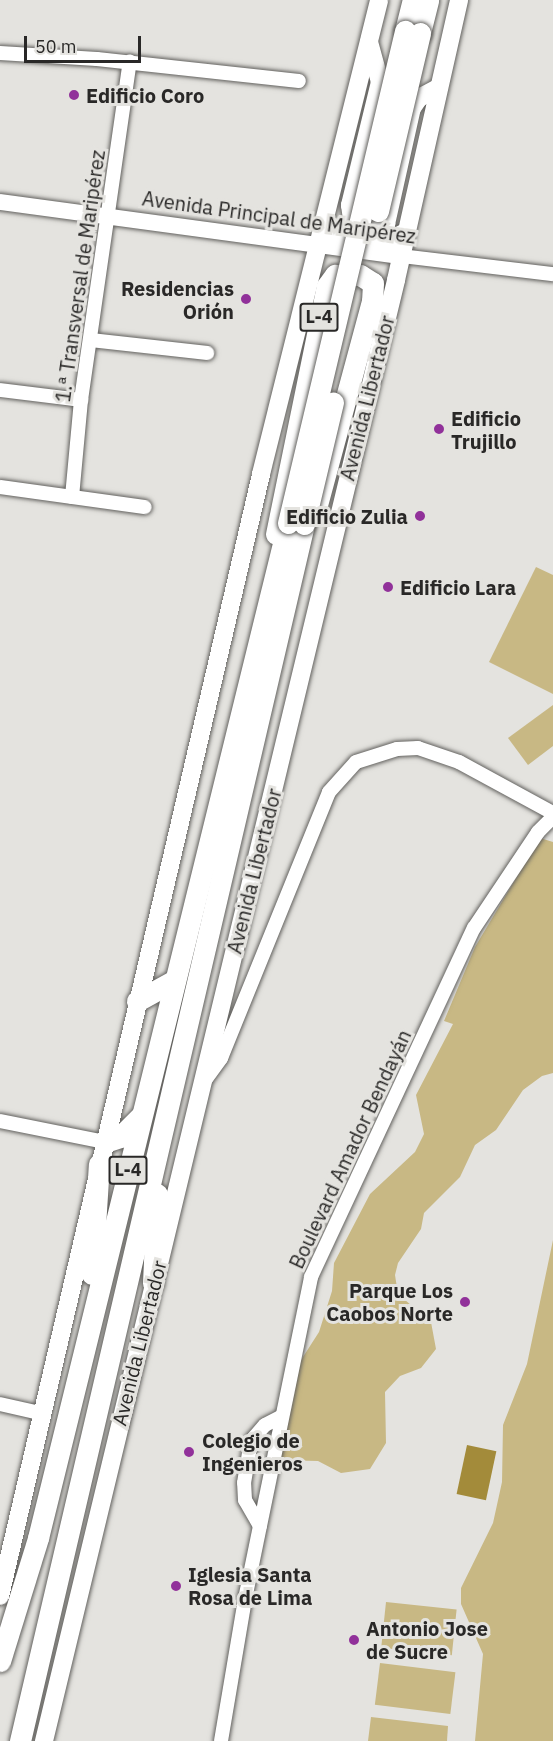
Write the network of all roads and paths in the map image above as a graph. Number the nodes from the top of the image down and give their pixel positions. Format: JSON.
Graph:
{"nodes":[{"id":1,"x":379,"y":0,"type":"edge"},
{"id":2,"x":413,"y":0,"type":"edge"},
{"id":3,"x":428,"y":0,"type":"edge"},
{"id":4,"x":459,"y":0,"type":"edge"},
{"id":5,"x":413,"y":32,"type":"junction"},
{"id":6,"x":369,"y":42,"type":"junction"},
{"id":7,"x":0,"y":53,"type":"edge"},
{"id":8,"x":130,"y":62,"type":"junction"},
{"id":9,"x":299,"y":81,"type":"dead end"},
{"id":10,"x":438,"y":88,"type":"junction"},
{"id":11,"x":0,"y":202,"type":"edge"},
{"id":12,"x":108,"y":215,"type":"junction"},
{"id":13,"x":325,"y":219,"type":"junction"},
{"id":14,"x":406,"y":232,"type":"junction"},
{"id":15,"x":319,"y":244,"type":"junction"},
{"id":16,"x":401,"y":256,"type":"junction"},
{"id":17,"x":553,"y":274,"type":"edge"},
{"id":18,"x":91,"y":340,"type":"junction"},
{"id":19,"x":207,"y":353,"type":"dead end"},
{"id":20,"x":0,"y":390,"type":"edge"},
{"id":21,"x":81,"y":400,"type":"junction"},
{"id":22,"x":0,"y":487,"type":"edge"},
{"id":23,"x":72,"y":497,"type":"junction"},
{"id":24,"x":145,"y":507,"type":"dead end"},
{"id":25,"x":296,"y":524,"type":"junction"},
{"id":26,"x":298,"y":550,"type":"junction"},
{"id":27,"x":250,"y":677,"type":"junction"},
{"id":28,"x":553,"y":815,"type":"edge"},
{"id":29,"x":174,"y":980,"type":"junction"},
{"id":30,"x":137,"y":1001,"type":"junction"},
{"id":31,"x":203,"y":1083,"type":"junction"},
{"id":32,"x":141,"y":1115,"type":"junction"},
{"id":33,"x":0,"y":1121,"type":"edge"},
{"id":34,"x":164,"y":1122,"type":"junction"},
{"id":35,"x":105,"y":1142,"type":"junction"},
{"id":36,"x":99,"y":1164,"type":"junction"},
{"id":37,"x":153,"y":1283,"type":"junction"},
{"id":38,"x":85,"y":1346,"type":"junction"},
{"id":39,"x":0,"y":1404,"type":"edge"},
{"id":40,"x":40,"y":1413,"type":"junction"},
{"id":41,"x":281,"y":1417,"type":"junction"},
{"id":42,"x":260,"y":1526,"type":"junction"},
{"id":43,"x":0,"y":1596,"type":"edge"},
{"id":44,"x":0,"y":1661,"type":"edge"},
{"id":45,"x":52,"y":1709,"type":"junction"},
{"id":46,"x":20,"y":1741,"type":"edge"},
{"id":47,"x":44,"y":1741,"type":"edge"},
{"id":48,"x":54,"y":1741,"type":"edge"},
{"id":49,"x":221,"y":1741,"type":"edge"}],
"edges":[{"from":1,"to":6,"type":"main road","number":"L-4"},
{"from":2,"to":5,"type":"main road","name":"Avenida Libertador","number":"L-4"},
{"from":3,"to":5,"type":"main road","name":"Avenida Libertador","number":"L-4"},
{"from":4,"to":10,"type":"main road","name":"Avenida Libertador","number":"L-4"},
{"from":5,"to":25,"type":"main road","name":"Avenida Libertador","number":"L-4","bridge":true},
{"from":6,"to":10,"type":"main road","number":"L-4"},
{"from":6,"to":13,"type":"main road","number":"L-4"},
{"from":7,"to":8,"type":"street"},
{"from":8,"to":9,"type":"street"},
{"from":8,"to":12,"type":"street","name":"1.ª Transversal de Maripérez"},
{"from":10,"to":14,"type":"main road","name":"Avenida Libertador","number":"L-4"},
{"from":11,"to":12,"type":"street","name":"Avenida Principal de Maripérez"},
{"from":12,"to":15,"type":"street","name":"Avenida Principal de Maripérez"},
{"from":12,"to":18,"type":"street","name":"1.ª Transversal de Maripérez"},
{"from":13,"to":14,"type":"main road"},
{"from":13,"to":15,"type":"main road","number":"L-4"},
{"from":14,"to":16,"type":"main road","name":"Avenida Libertador","number":"L-4"},
{"from":15,"to":16,"type":"street","name":"Avenida Principal de Maripérez"},
{"from":15,"to":30,"type":"main road","number":"L-4"},
{"from":16,"to":17,"type":"street","name":"Avenida Principal de Maripérez"},
{"from":16,"to":31,"type":"main road","name":"Avenida Libertador","number":"L-4"},
{"from":18,"to":19,"type":"street"},
{"from":18,"to":21,"type":"street","name":"1.ª Transversal de Maripérez"},
{"from":20,"to":21,"type":"street"},
{"from":21,"to":23,"type":"street","name":"1.ª Transversal de Maripérez"},
{"from":22,"to":23,"type":"street"},
{"from":23,"to":24,"type":"street"},
{"from":25,"to":26,"type":"main road","name":"Avenida Libertador","number":"L-4"},
{"from":25,"to":27,"type":"main road","name":"Avenida Libertador","number":"L-4"},
{"from":26,"to":27,"type":"main road","number":"L-4"},
{"from":26,"to":34,"type":"main road","name":"Avenida Libertador","number":"L-4"},
{"from":27,"to":29,"type":"main road","name":"Avenida Libertador","number":"L-4"},
{"from":28,"to":31,"type":"street"},
{"from":28,"to":41,"type":"street","name":"Boulevard Amador Bendayán"},
{"from":29,"to":30,"type":"main road"},
{"from":29,"to":32,"type":"main road","name":"Avenida Libertador","number":"L-4"},
{"from":30,"to":35,"type":"main road","number":"L-4"},
{"from":31,"to":37,"type":"main road","name":"Avenida Libertador","number":"L-4"},
{"from":32,"to":35,"type":"main road"},
{"from":32,"to":38,"type":"main road","name":"Avenida Libertador","number":"L-4"},
{"from":33,"to":35,"type":"street"},
{"from":34,"to":37,"type":"main road","number":"L-4"},
{"from":34,"to":46,"type":"main road","name":"Avenida Libertador","number":"L-4"},
{"from":35,"to":36,"type":"main road","number":"L-4"},
{"from":36,"to":38,"type":"main road","number":"L-4"},
{"from":36,"to":40,"type":"main road","number":"L-4"},
{"from":37,"to":45,"type":"main road","name":"Avenida Libertador","number":"L-4"},
{"from":38,"to":44,"type":"main road","name":"Avenida Libertador","number":"L-4"},
{"from":39,"to":40,"type":"street"},
{"from":40,"to":43,"type":"main road","number":"L-4"},
{"from":41,"to":42,"type":"street","name":"Boulevard Amador Bendayán"},
{"from":41,"to":42,"type":"street"},
{"from":42,"to":49,"type":"street","name":"Boulevard Amador Bendayán"},
{"from":45,"to":47,"type":"main road","name":"Avenida Libertador","number":"L-4"},
{"from":45,"to":48,"type":"main road"}]}
